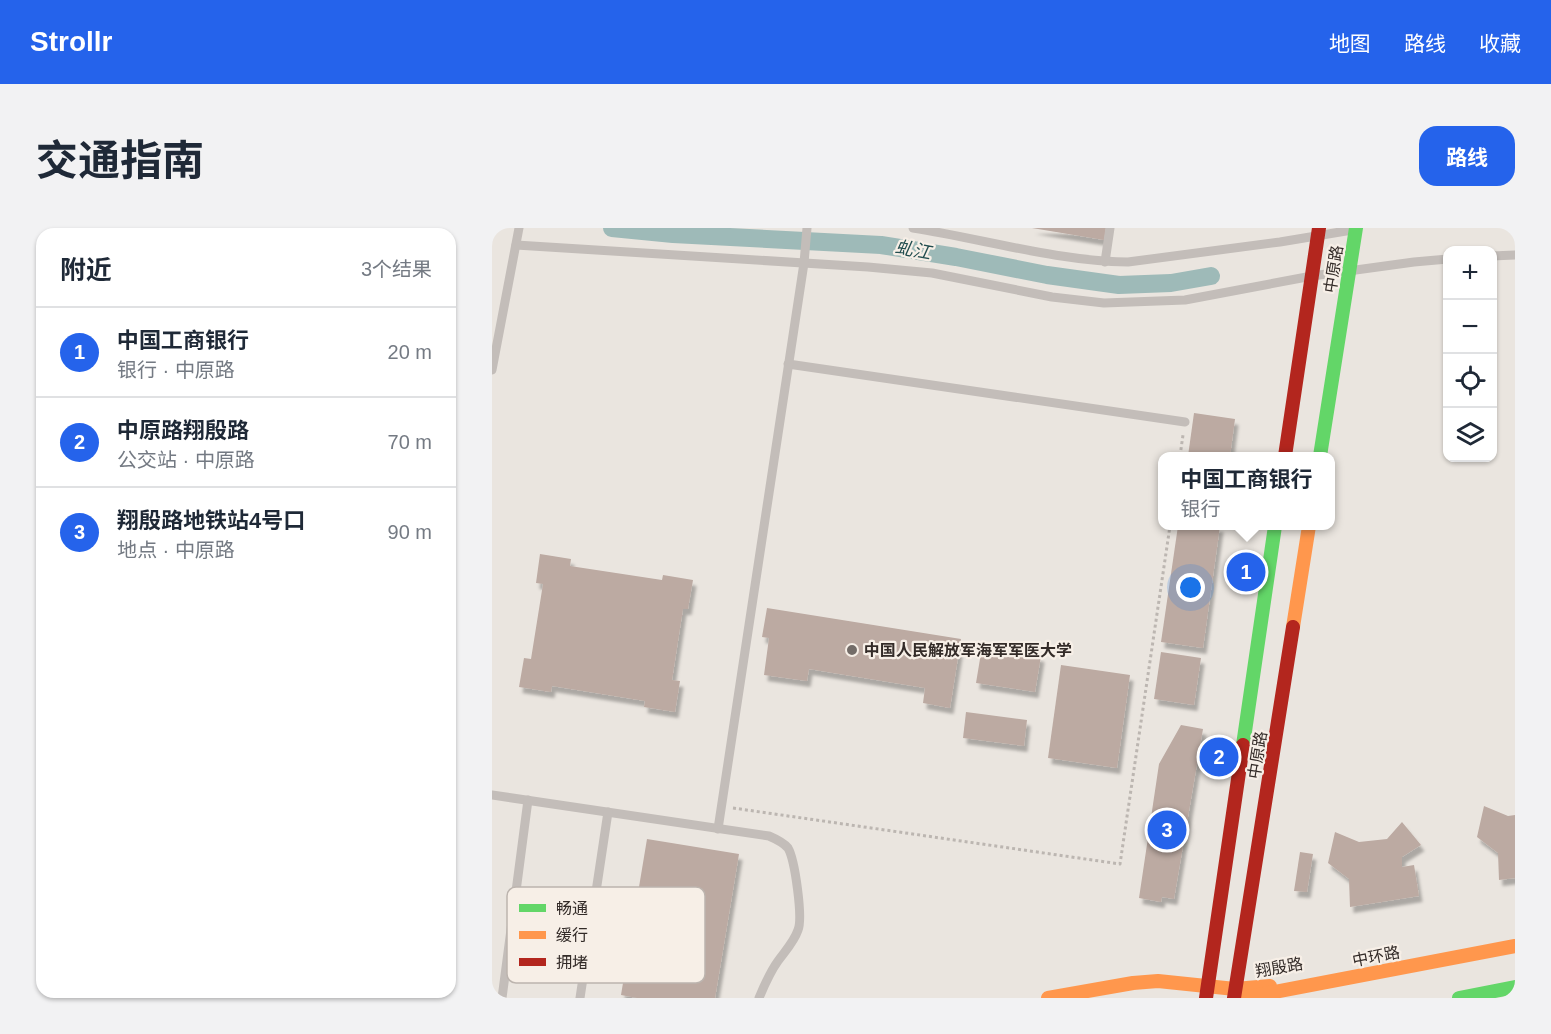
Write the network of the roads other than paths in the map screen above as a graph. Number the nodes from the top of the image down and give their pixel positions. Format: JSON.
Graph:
{"nodes":[{"id":1,"x":913,"y":228,"type":"edge"},
{"id":2,"x":1110,"y":228,"type":"edge"},
{"id":3,"x":1358,"y":228,"type":"edge"},
{"id":4,"x":807,"y":229,"type":"edge"},
{"id":5,"x":1318,"y":231,"type":"edge"},
{"id":6,"x":517,"y":236,"type":"edge"},
{"id":7,"x":1515,"y":255,"type":"edge"},
{"id":8,"x":1497,"y":256,"type":"edge"},
{"id":9,"x":1443,"y":260,"type":"edge"},
{"id":10,"x":1105,"y":262,"type":"junction"},
{"id":11,"x":804,"y":263,"type":"junction"},
{"id":12,"x":1349,"y":271,"type":"junction"},
{"id":13,"x":1312,"y":276,"type":"junction"},
{"id":14,"x":788,"y":364,"type":"junction"},
{"id":15,"x":492,"y":370,"type":"edge"},
{"id":16,"x":1185,"y":422,"type":"road end"},
{"id":17,"x":1287,"y":452,"type":"edge"},
{"id":18,"x":1321,"y":452,"type":"edge"},
{"id":19,"x":1274,"y":530,"type":"edge"},
{"id":20,"x":1309,"y":530,"type":"edge"},
{"id":21,"x":492,"y":795,"type":"edge"},
{"id":22,"x":528,"y":800,"type":"junction"},
{"id":23,"x":608,"y":812,"type":"junction"},
{"id":24,"x":718,"y":829,"type":"junction"},
{"id":25,"x":517,"y":887,"type":"edge"},
{"id":26,"x":597,"y":887,"type":"edge"},
{"id":27,"x":1515,"y":939,"type":"edge"},
{"id":28,"x":1515,"y":946,"type":"edge"},
{"id":29,"x":507,"y":960,"type":"edge"},
{"id":30,"x":582,"y":983,"type":"edge"},
{"id":31,"x":1515,"y":989,"type":"edge"},
{"id":32,"x":1207,"y":993,"type":"edge"},
{"id":33,"x":1237,"y":995,"type":"edge"},
{"id":34,"x":502,"y":998,"type":"edge"},
{"id":35,"x":580,"y":998,"type":"edge"},
{"id":36,"x":759,"y":998,"type":"edge"},
{"id":37,"x":1048,"y":998,"type":"edge"},
{"id":38,"x":1459,"y":998,"type":"edge"},
{"id":39,"x":1482,"y":998,"type":"edge"}],
"edges":[{"from":1,"to":10,"type":"lane"},
{"from":2,"to":10,"type":"lane"},
{"from":3,"to":5,"type":"lane"},
{"from":3,"to":12,"type":"main road","name":"中原路"},
{"from":4,"to":11,"type":"lane"},
{"from":5,"to":10,"type":"lane"},
{"from":5,"to":13,"type":"main road","name":"中原路"},
{"from":6,"to":11,"type":"lane"},
{"from":6,"to":15,"type":"lane"},
{"from":7,"to":8,"type":"lane"},
{"from":9,"to":12,"type":"lane"},
{"from":11,"to":13,"type":"lane"},
{"from":11,"to":14,"type":"lane"},
{"from":12,"to":13,"type":"lane"},
{"from":12,"to":18,"type":"main road","name":"中原路"},
{"from":13,"to":17,"type":"main road","name":"中原路"},
{"from":14,"to":16,"type":"lane"},
{"from":14,"to":24,"type":"lane"},
{"from":19,"to":32,"type":"main road","name":"中原路"},
{"from":20,"to":33,"type":"main road","name":"中原路"},
{"from":21,"to":22,"type":"lane"},
{"from":22,"to":23,"type":"lane"},
{"from":22,"to":25,"type":"lane"},
{"from":23,"to":24,"type":"lane"},
{"from":23,"to":26,"type":"lane"},
{"from":24,"to":36,"type":"lane"},
{"from":27,"to":33,"type":"main road","name":"翔殷路"},
{"from":28,"to":33,"type":"main road","name":"中环路"},
{"from":29,"to":34,"type":"lane"},
{"from":30,"to":35,"type":"lane"},
{"from":31,"to":38,"type":"main road"},
{"from":31,"to":39,"type":"main road"},
{"from":32,"to":33,"type":"main road","name":"翔殷路"},
{"from":32,"to":37,"type":"main road","name":"翔殷路"}]}
